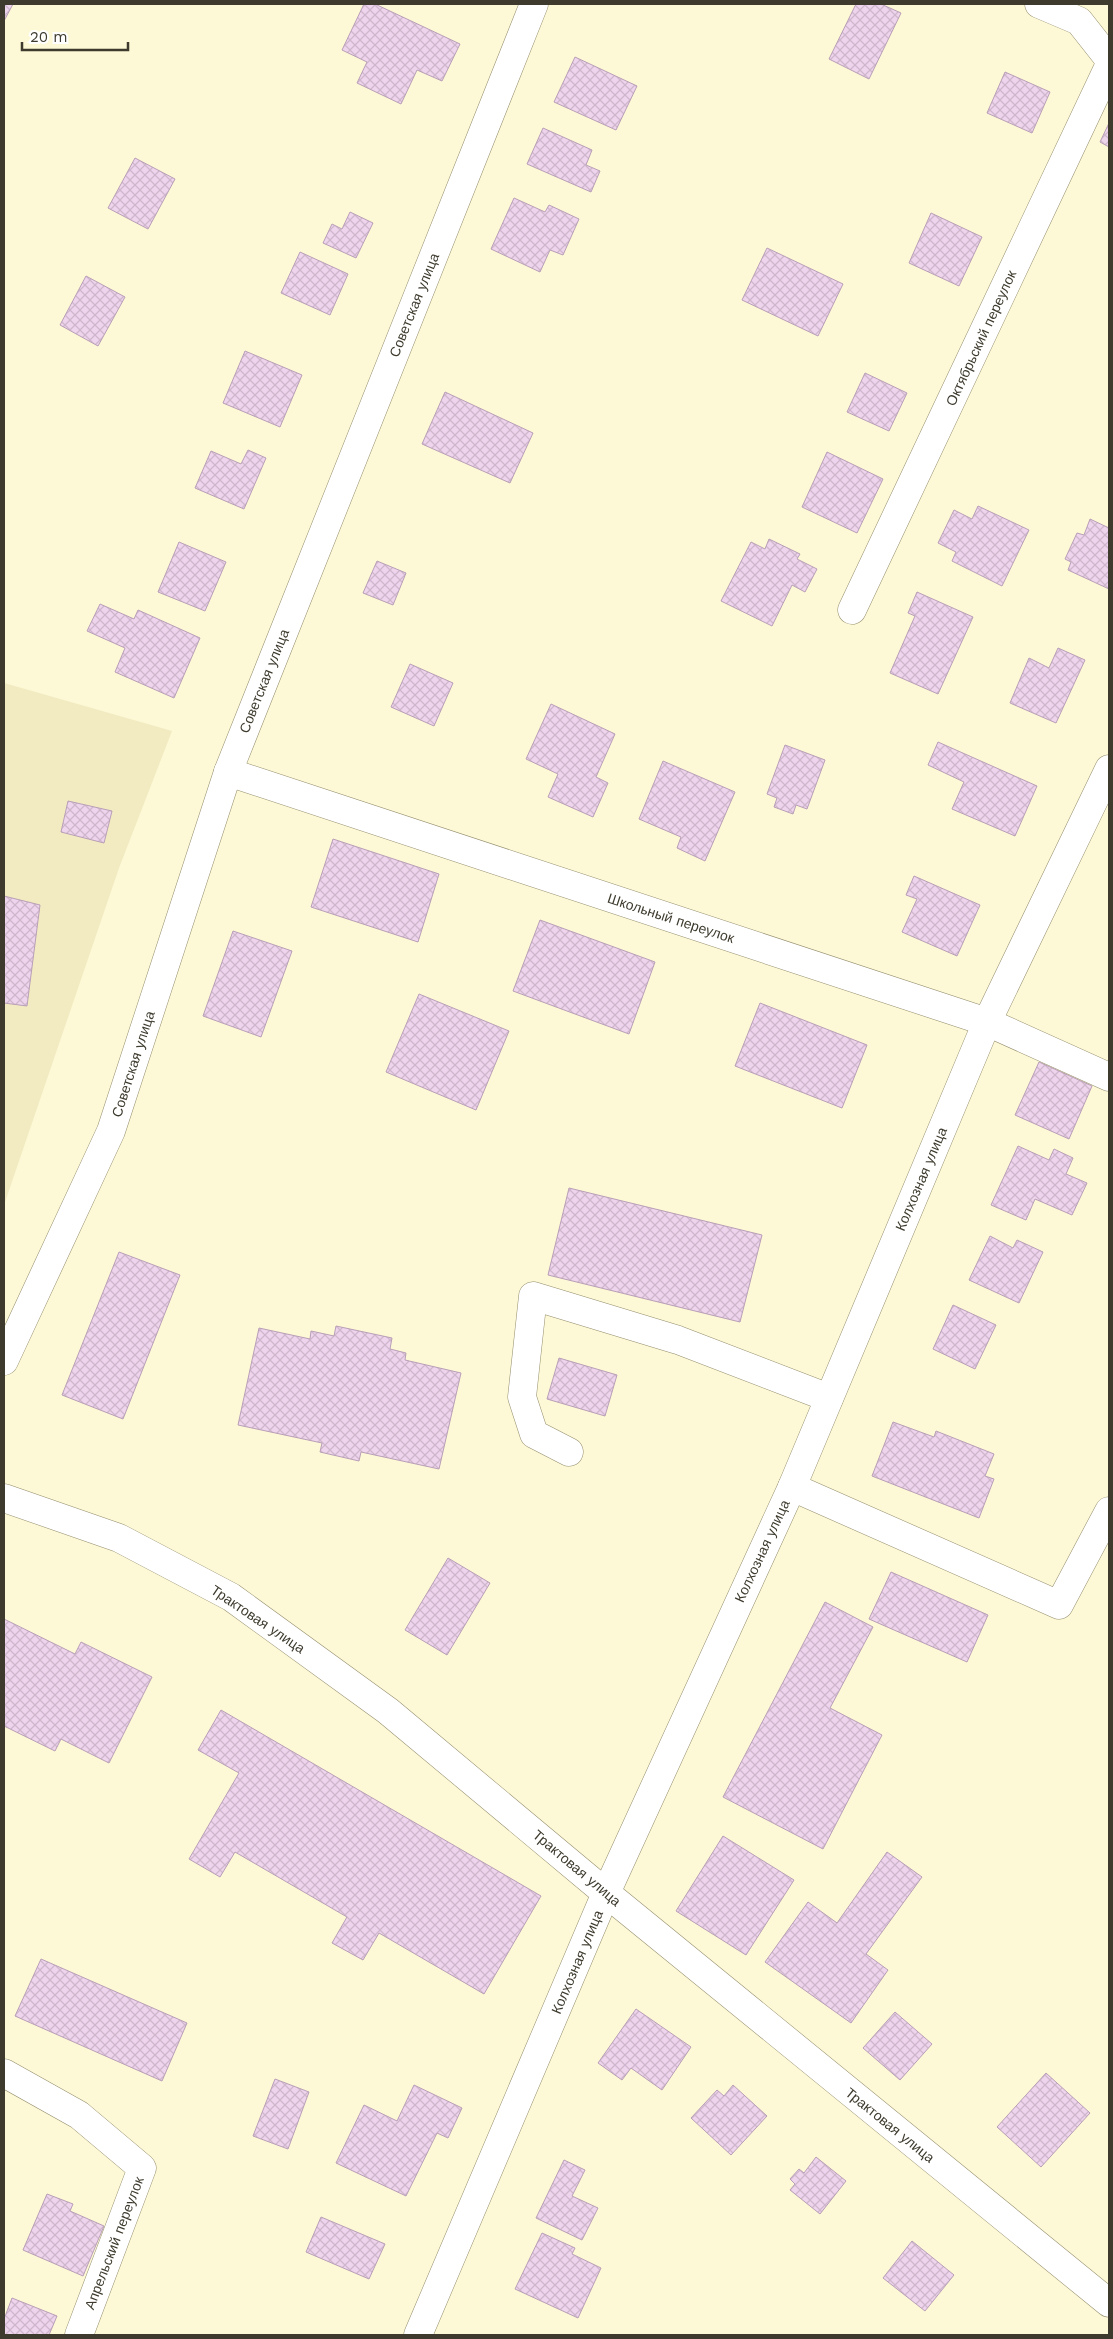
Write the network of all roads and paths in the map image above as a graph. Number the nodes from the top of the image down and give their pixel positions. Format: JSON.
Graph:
{"nodes":[{"id":1,"x":534,"y":4,"type":"edge"},
{"id":2,"x":1038,"y":4,"type":"edge"},
{"id":3,"x":1083,"y":13,"type":"edge"},
{"id":4,"x":1109,"y":59,"type":"edge"},
{"id":5,"x":1109,"y":66,"type":"edge"},
{"id":6,"x":852,"y":610,"type":"dead end"},
{"id":7,"x":1109,"y":769,"type":"edge"},
{"id":8,"x":228,"y":772,"type":"junction"},
{"id":9,"x":987,"y":1022,"type":"junction"},
{"id":10,"x":1109,"y":1077,"type":"edge"},
{"id":11,"x":4,"y":1361,"type":"edge"},
{"id":12,"x":829,"y":1398,"type":"junction"},
{"id":13,"x":569,"y":1452,"type":"dead end"},
{"id":14,"x":792,"y":1486,"type":"junction"},
{"id":15,"x":4,"y":1498,"type":"edge"},
{"id":16,"x":1109,"y":1511,"type":"edge"},
{"id":17,"x":606,"y":1893,"type":"junction"},
{"id":18,"x":4,"y":2073,"type":"edge"},
{"id":19,"x":1109,"y":2304,"type":"edge"},
{"id":20,"x":78,"y":2335,"type":"edge"},
{"id":21,"x":418,"y":2335,"type":"edge"}],
"edges":[{"from":1,"to":8,"type":"street","name":"Советская улица"},
{"from":2,"to":3,"type":"street"},
{"from":3,"to":4,"type":"street"},
{"from":5,"to":6,"type":"street","name":"Октябрьский переулок"},
{"from":7,"to":9,"type":"street","name":"Колхозная улица"},
{"from":8,"to":9,"type":"street","name":"Школьный переулок"},
{"from":8,"to":11,"type":"street","name":"Советская улица"},
{"from":9,"to":10,"type":"street","name":"Школьный переулок"},
{"from":9,"to":12,"type":"street","name":"Колхозная улица"},
{"from":12,"to":13,"type":"street"},
{"from":12,"to":14,"type":"street","name":"Колхозная улица"},
{"from":14,"to":16,"type":"street"},
{"from":14,"to":17,"type":"street","name":"Колхозная улица"},
{"from":15,"to":17,"type":"street","name":"Трактовая улица"},
{"from":17,"to":19,"type":"street","name":"Трактовая улица"},
{"from":17,"to":21,"type":"street","name":"Колхозная улица"},
{"from":18,"to":20,"type":"street","name":"Апрельский переулок"}]}
